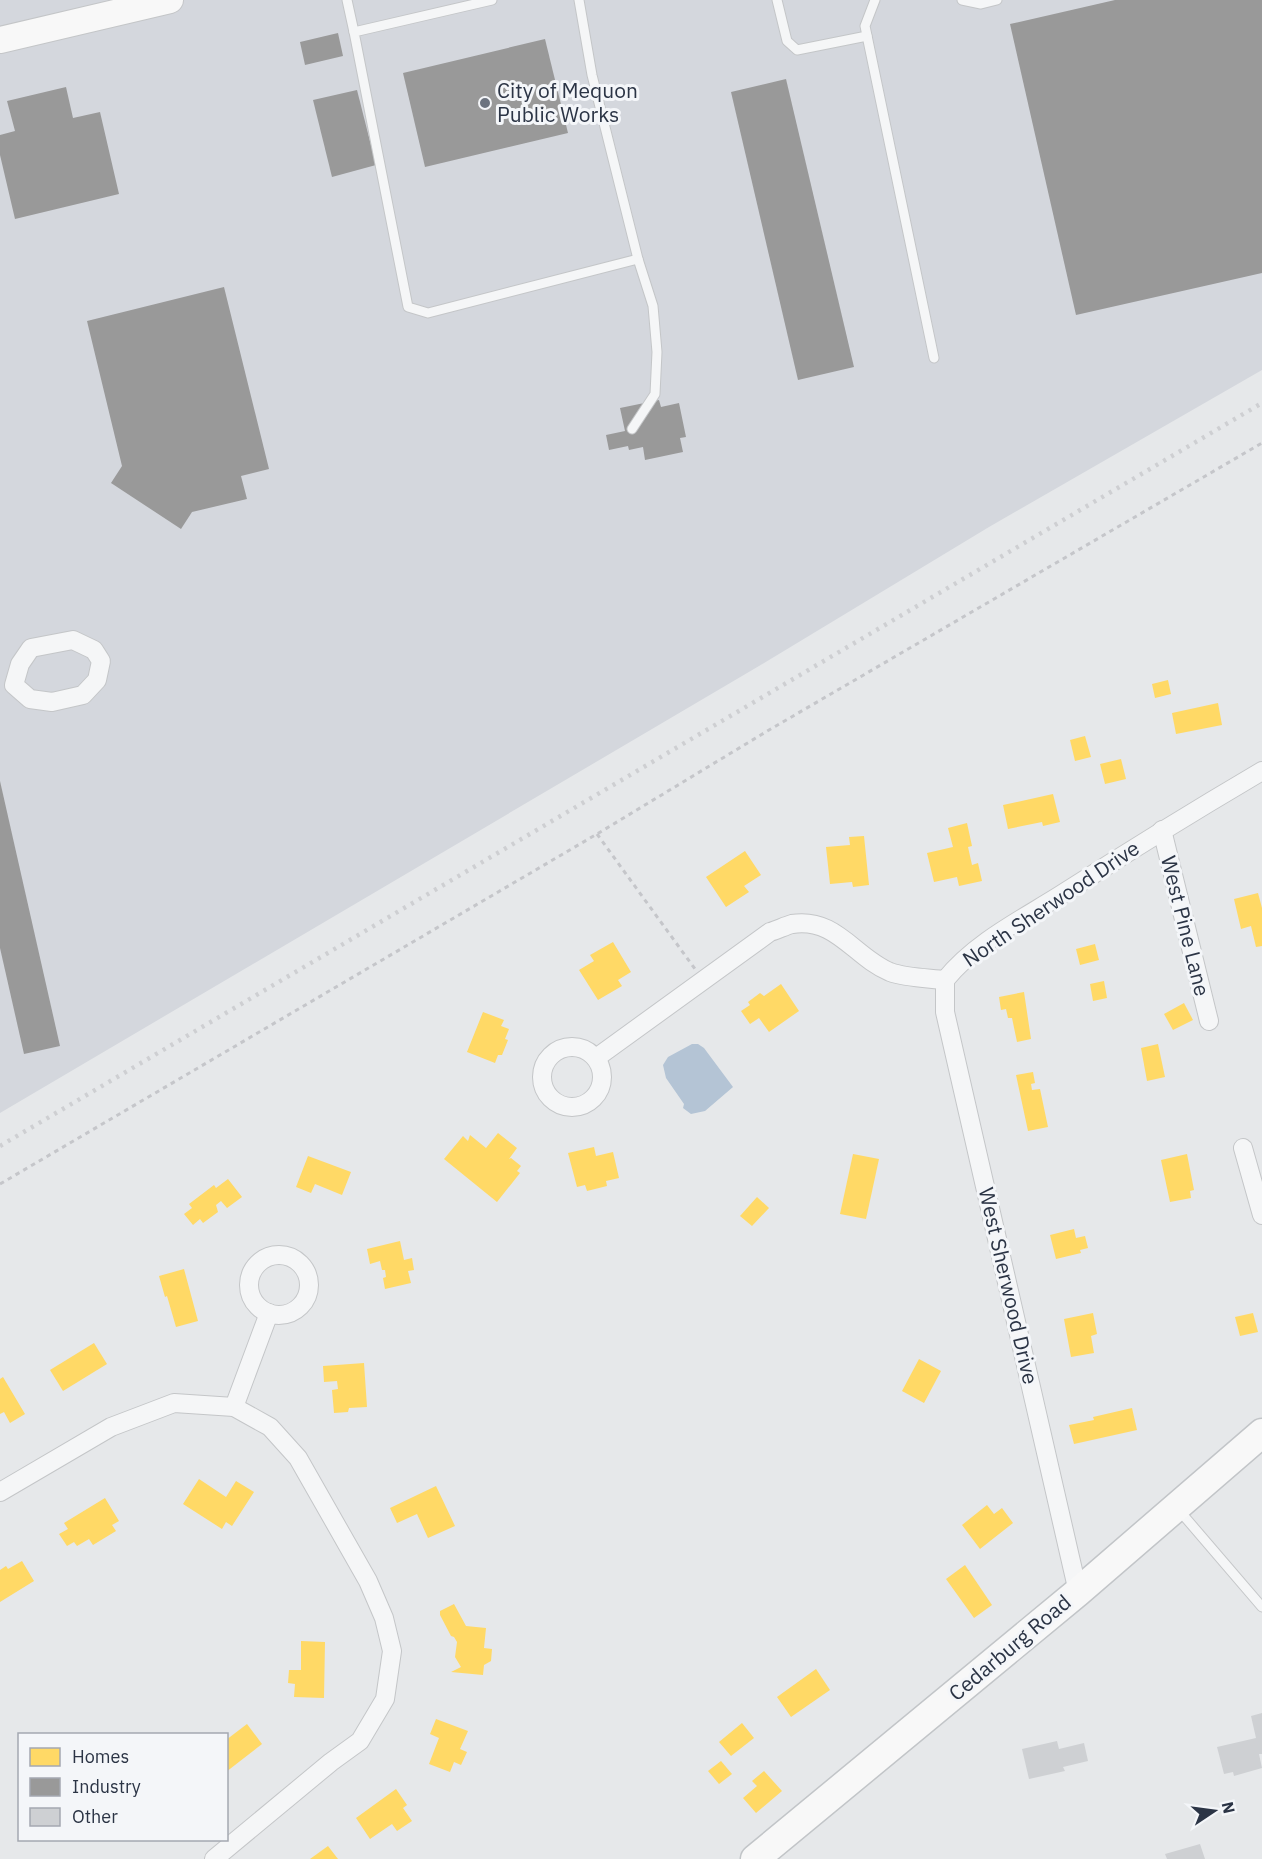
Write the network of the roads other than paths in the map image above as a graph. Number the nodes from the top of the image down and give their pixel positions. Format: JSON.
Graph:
{"nodes":[{"id":1,"x":170,"y":0,"type":"edge"},
{"id":2,"x":347,"y":0,"type":"edge"},
{"id":3,"x":492,"y":0,"type":"edge"},
{"id":4,"x":579,"y":0,"type":"edge"},
{"id":5,"x":777,"y":0,"type":"edge"},
{"id":6,"x":875,"y":0,"type":"edge"},
{"id":7,"x":962,"y":0,"type":"edge"},
{"id":8,"x":997,"y":0,"type":"edge"},
{"id":9,"x":354,"y":32,"type":"junction"},
{"id":10,"x":867,"y":36,"type":"junction"},
{"id":11,"x":0,"y":40,"type":"edge"},
{"id":12,"x":638,"y":259,"type":"junction"},
{"id":13,"x":934,"y":358,"type":"dead end"},
{"id":14,"x":632,"y":429,"type":"dead end"},
{"id":15,"x":7,"y":686,"type":"edge"},
{"id":16,"x":1262,"y":771,"type":"edge"},
{"id":17,"x":1162,"y":830,"type":"junction"},
{"id":18,"x":945,"y":980,"type":"junction"},
{"id":19,"x":1209,"y":1021,"type":"dead end"},
{"id":20,"x":596,"y":1058,"type":"dead end"},
{"id":21,"x":1243,"y":1148,"type":"dead end"},
{"id":22,"x":1262,"y":1215,"type":"edge"},
{"id":23,"x":269,"y":1313,"type":"dead end"},
{"id":24,"x":234,"y":1407,"type":"junction"},
{"id":25,"x":1262,"y":1433,"type":"edge"},
{"id":26,"x":0,"y":1492,"type":"edge"},
{"id":27,"x":1176,"y":1507,"type":"junction"},
{"id":28,"x":1078,"y":1592,"type":"junction"},
{"id":29,"x":1262,"y":1607,"type":"edge"},
{"id":30,"x":214,"y":1859,"type":"edge"},
{"id":31,"x":755,"y":1859,"type":"edge"}],
"edges":[{"from":1,"to":11,"type":"street"},
{"from":2,"to":9,"type":"lane"},
{"from":3,"to":9,"type":"lane"},
{"from":4,"to":12,"type":"lane"},
{"from":5,"to":10,"type":"lane"},
{"from":6,"to":10,"type":"lane"},
{"from":7,"to":8,"type":"lane"},
{"from":9,"to":12,"type":"lane"},
{"from":10,"to":13,"type":"lane"},
{"from":12,"to":14,"type":"lane"},
{"from":15,"to":15,"type":"street"},
{"from":16,"to":17,"type":"street","name":"North Sherwood Drive"},
{"from":17,"to":18,"type":"street","name":"North Sherwood Drive"},
{"from":17,"to":19,"type":"street","name":"West Pine Lane"},
{"from":18,"to":20,"type":"street","name":"North Sherwood Drive"},
{"from":18,"to":28,"type":"street","name":"West Sherwood Drive"},
{"from":21,"to":22,"type":"street"},
{"from":23,"to":24,"type":"street"},
{"from":24,"to":26,"type":"street"},
{"from":24,"to":30,"type":"street"},
{"from":25,"to":27,"type":"main road","name":"Cedarburg Road"},
{"from":27,"to":28,"type":"main road","name":"Cedarburg Road"},
{"from":27,"to":29,"type":"lane"},
{"from":28,"to":31,"type":"main road","name":"Cedarburg Road"}]}
